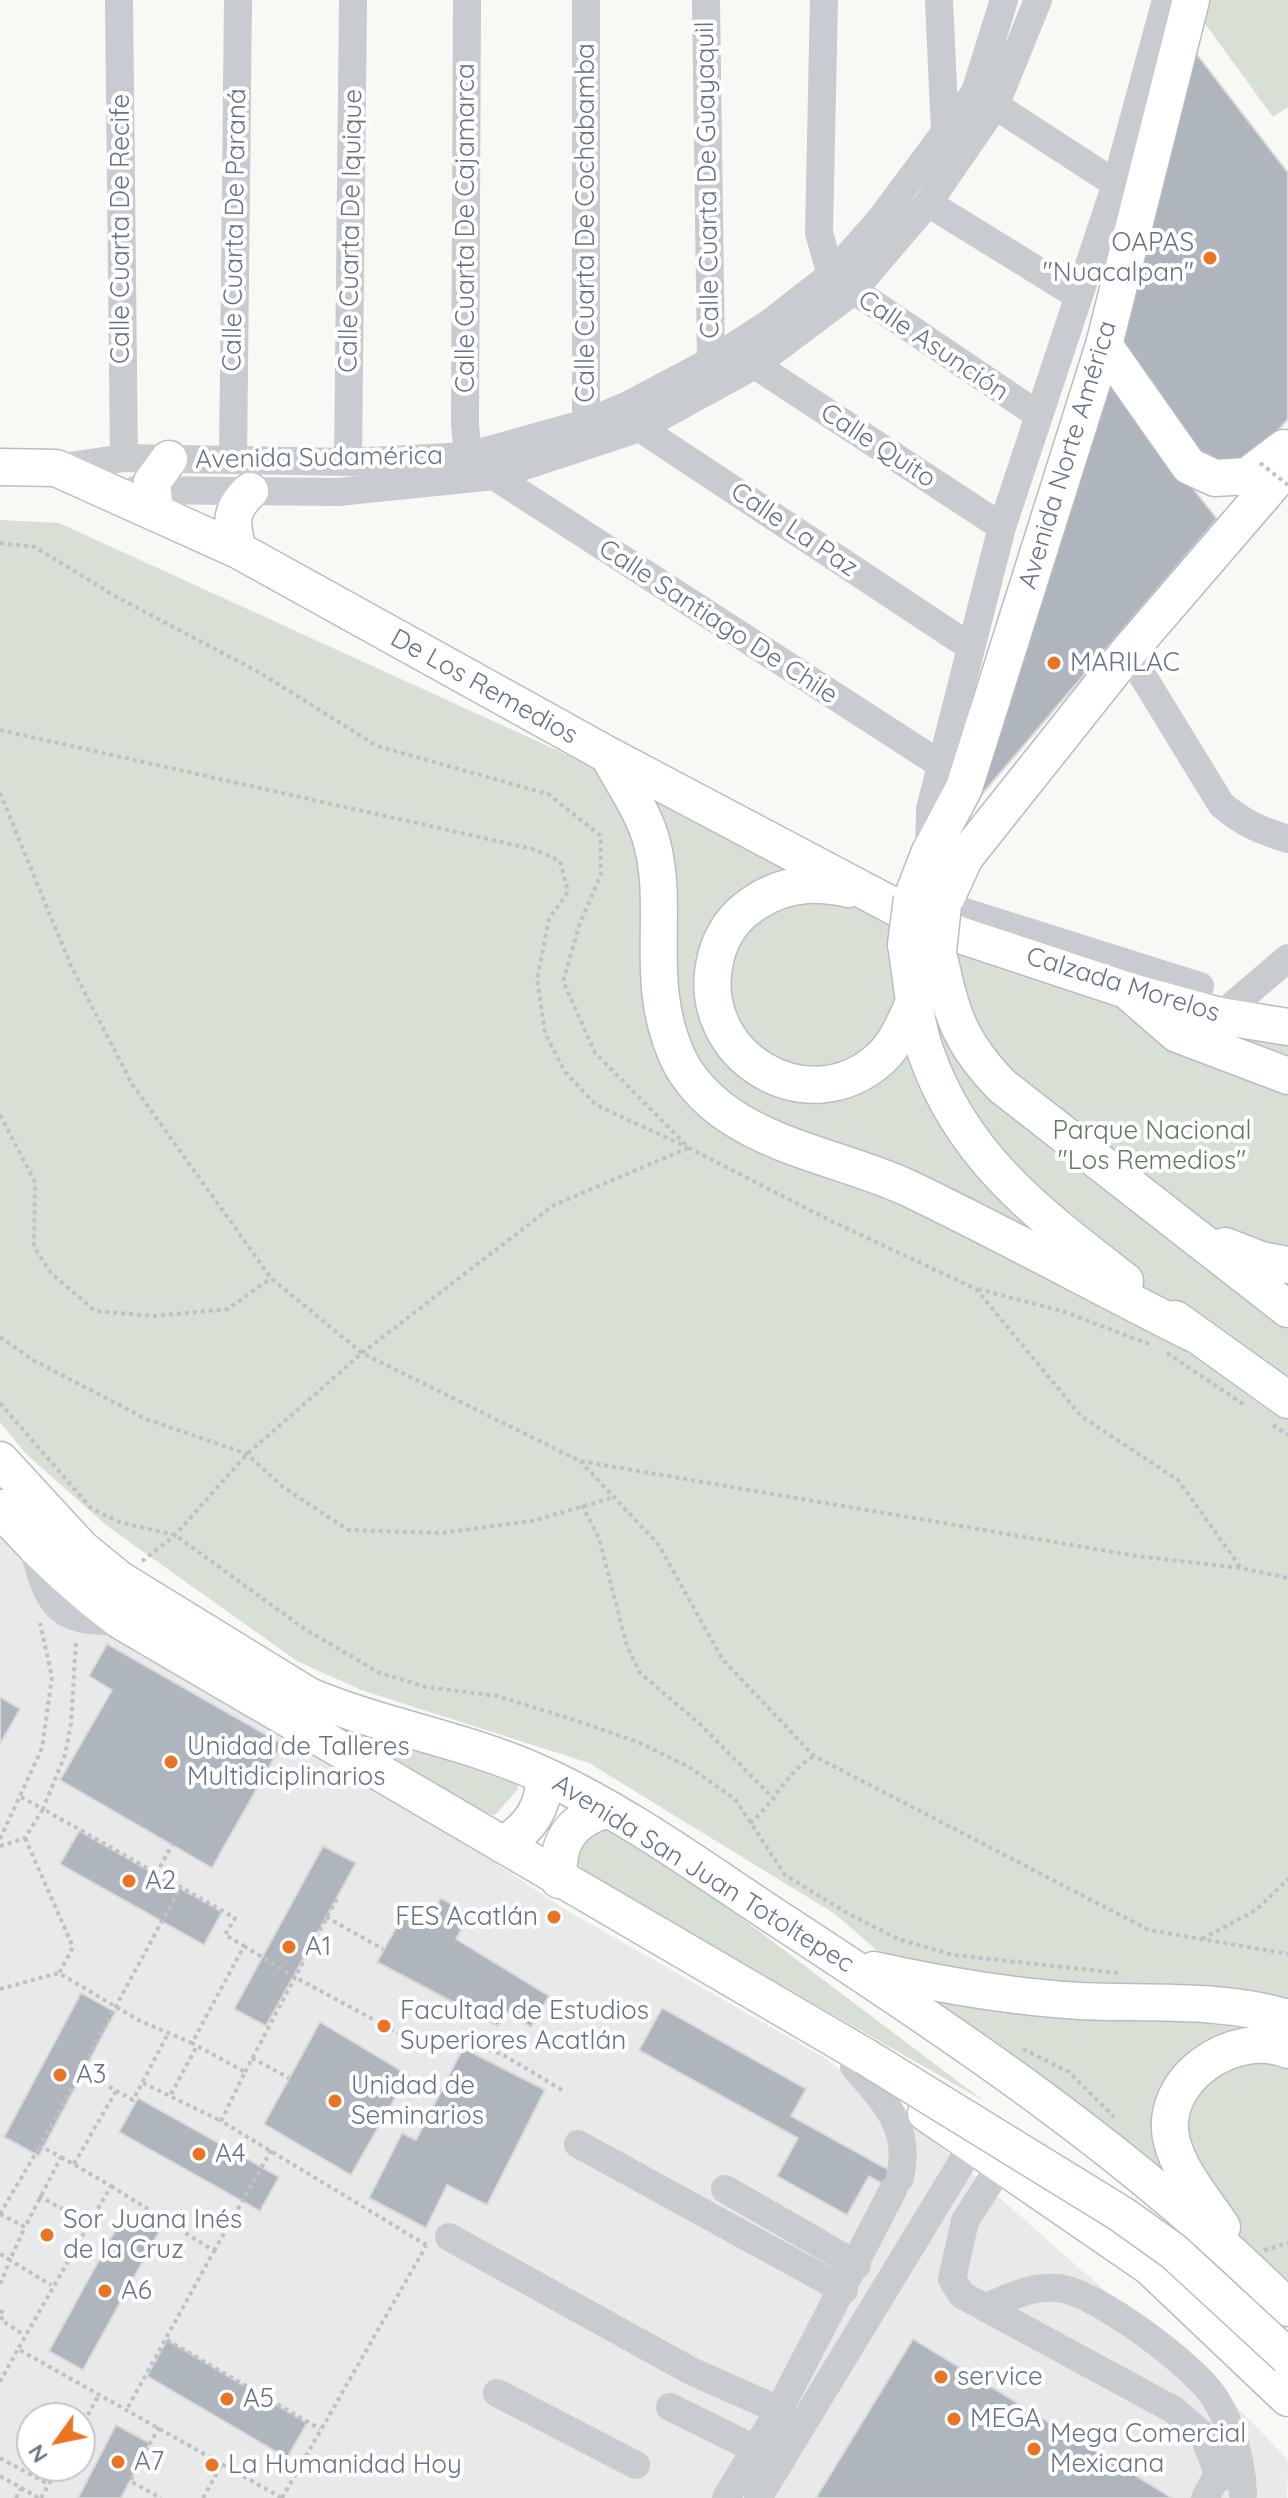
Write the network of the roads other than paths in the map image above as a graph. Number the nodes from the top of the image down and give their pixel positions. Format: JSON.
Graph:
{"nodes":[{"id":1,"x":119,"y":0,"type":"edge"},
{"id":2,"x":238,"y":0,"type":"edge"},
{"id":3,"x":353,"y":0,"type":"edge"},
{"id":4,"x":467,"y":0,"type":"edge"},
{"id":5,"x":586,"y":0,"type":"edge"},
{"id":6,"x":706,"y":0,"type":"edge"},
{"id":7,"x":824,"y":0,"type":"edge"},
{"id":8,"x":939,"y":0,"type":"edge"},
{"id":9,"x":1004,"y":0,"type":"edge"},
{"id":10,"x":1038,"y":0,"type":"edge"},
{"id":11,"x":1166,"y":0,"type":"edge"},
{"id":12,"x":1191,"y":0,"type":"edge"},
{"id":13,"x":985,"y":99,"type":"junction"},
{"id":14,"x":956,"y":141,"type":"junction"},
{"id":15,"x":1116,"y":184,"type":"junction"},
{"id":16,"x":928,"y":203,"type":"junction"},
{"id":17,"x":842,"y":284,"type":"junction"},
{"id":18,"x":1077,"y":295,"type":"junction"},
{"id":19,"x":1104,"y":345,"type":"junction"},
{"id":20,"x":711,"y":361,"type":"junction"},
{"id":21,"x":755,"y":365,"type":"junction"},
{"id":22,"x":1037,"y":414,"type":"junction"},
{"id":23,"x":633,"y":417,"type":"junction"},
{"id":24,"x":591,"y":434,"type":"junction"},
{"id":25,"x":468,"y":456,"type":"junction"},
{"id":26,"x":1279,"y":458,"type":"edge"},
{"id":27,"x":169,"y":459,"type":"junction"},
{"id":28,"x":233,"y":460,"type":"junction"},
{"id":29,"x":348,"y":462,"type":"junction"},
{"id":30,"x":0,"y":467,"type":"edge"},
{"id":31,"x":116,"y":474,"type":"junction"},
{"id":32,"x":494,"y":476,"type":"junction"},
{"id":33,"x":250,"y":491,"type":"junction"},
{"id":34,"x":153,"y":501,"type":"junction"},
{"id":35,"x":1002,"y":527,"type":"junction"},
{"id":36,"x":238,"y":550,"type":"junction"},
{"id":37,"x":969,"y":646,"type":"junction"},
{"id":38,"x":1128,"y":652,"type":"junction"},
{"id":39,"x":608,"y":755,"type":"junction"},
{"id":40,"x":943,"y":766,"type":"junction"},
{"id":41,"x":1288,"y":839,"type":"edge"},
{"id":42,"x":929,"y":854,"type":"junction"},
{"id":43,"x":868,"y":893,"type":"junction"},
{"id":44,"x":932,"y":927,"type":"junction"},
{"id":45,"x":1288,"y":958,"type":"edge"},
{"id":46,"x":1200,"y":986,"type":"dead end"},
{"id":47,"x":1129,"y":991,"type":"junction"},
{"id":48,"x":915,"y":1000,"type":"junction"},
{"id":49,"x":1220,"y":1016,"type":"junction"},
{"id":50,"x":1288,"y":1027,"type":"edge"},
{"id":51,"x":1288,"y":1076,"type":"edge"},
{"id":52,"x":1190,"y":1231,"type":"junction"},
{"id":53,"x":1288,"y":1265,"type":"edge"},
{"id":54,"x":1288,"y":1309,"type":"edge"},
{"id":55,"x":1194,"y":1334,"type":"junction"},
{"id":56,"x":1275,"y":1408,"type":"edge"},
{"id":57,"x":0,"y":1460,"type":"edge"},
{"id":58,"x":0,"y":1508,"type":"edge"},
{"id":59,"x":33,"y":1547,"type":"junction"},
{"id":60,"x":121,"y":1621,"type":"junction"},
{"id":61,"x":545,"y":1776,"type":"junction"},
{"id":62,"x":606,"y":1810,"type":"junction"},
{"id":63,"x":503,"y":1845,"type":"junction"},
{"id":64,"x":559,"y":1880,"type":"junction"},
{"id":65,"x":849,"y":1964,"type":"junction"},
{"id":66,"x":1288,"y":2018,"type":"edge"},
{"id":67,"x":1288,"y":2050,"type":"edge"},
{"id":68,"x":860,"y":2062,"type":"junction"},
{"id":69,"x":578,"y":2144,"type":"dead end"},
{"id":70,"x":988,"y":2154,"type":"junction"},
{"id":71,"x":725,"y":2189,"type":"dead end"},
{"id":72,"x":437,"y":2242,"type":"road end"},
{"id":73,"x":1150,"y":2267,"type":"junction"},
{"id":74,"x":1254,"y":2275,"type":"junction"},
{"id":75,"x":850,"y":2277,"type":"junction"},
{"id":76,"x":987,"y":2307,"type":"junction"},
{"id":77,"x":1288,"y":2308,"type":"edge"},
{"id":78,"x":1288,"y":2357,"type":"edge"},
{"id":79,"x":497,"y":2393,"type":"dead end"},
{"id":80,"x":1288,"y":2398,"type":"edge"},
{"id":81,"x":670,"y":2407,"type":"dead end"},
{"id":82,"x":779,"y":2410,"type":"junction"},
{"id":83,"x":755,"y":2449,"type":"junction"},
{"id":84,"x":636,"y":2465,"type":"dead end"},
{"id":85,"x":1227,"y":2487,"type":"edge"},
{"id":86,"x":726,"y":2498,"type":"edge"},
{"id":87,"x":758,"y":2498,"type":"edge"}],
"edges":[{"from":1,"to":31,"type":"street","name":"Calle Cuarta De Recife"},
{"from":2,"to":28,"type":"street","name":"Calle Cuarta De Paraná"},
{"from":3,"to":29,"type":"street","name":"Calle Cuarta De Iquique"},
{"from":4,"to":25,"type":"street","name":"Calle Cuarta De Cajamarca"},
{"from":5,"to":24,"type":"street","name":"Calle Cuarta De Cochabamba"},
{"from":6,"to":20,"type":"street","name":"Calle Cuarta De Guayaquil"},
{"from":7,"to":17,"type":"street"},
{"from":8,"to":14,"type":"street"},
{"from":9,"to":13,"type":"street","name":"Avenida Sudamérica"},
{"from":10,"to":13,"type":"street","name":"Avenida Sudamérica"},
{"from":11,"to":15,"type":"street","name":"Avenida Norte América"},
{"from":12,"to":19,"type":"main road","name":"Avenida Norte América"},
{"from":13,"to":14,"type":"street","name":"Avenida Sudamérica"},
{"from":13,"to":15,"type":"street"},
{"from":14,"to":16,"type":"street","name":"Avenida Sudamérica"},
{"from":14,"to":17,"type":"street","name":"Avenida Sudamérica"},
{"from":15,"to":18,"type":"street","name":"Avenida Norte América"},
{"from":16,"to":17,"type":"street","name":"Avenida Sudamérica"},
{"from":16,"to":18,"type":"street"},
{"from":17,"to":20,"type":"street","name":"Avenida Sudamérica"},
{"from":17,"to":21,"type":"street","name":"Avenida Sudamérica"},
{"from":17,"to":22,"type":"street","name":"Calle Asunción"},
{"from":18,"to":22,"type":"street","name":"Avenida Norte América"},
{"from":19,"to":26,"type":"main road"},
{"from":19,"to":42,"type":"main road","name":"Avenida Norte América"},
{"from":20,"to":23,"type":"street","name":"Avenida Sudamérica"},
{"from":21,"to":23,"type":"street","name":"Avenida Sudamérica"},
{"from":21,"to":35,"type":"street","name":"Calle Quito"},
{"from":22,"to":35,"type":"street","name":"Avenida Norte América"},
{"from":23,"to":24,"type":"street","name":"Avenida Sudamérica"},
{"from":23,"to":37,"type":"street","name":"Calle La Paz"},
{"from":24,"to":25,"type":"street","name":"Avenida Sudamérica"},
{"from":24,"to":32,"type":"street","name":"Avenida Sudamérica"},
{"from":25,"to":29,"type":"street","name":"Avenida Sudamérica"},
{"from":26,"to":38,"type":"main road"},
{"from":27,"to":28,"type":"street","name":"Avenida Sudamérica"},
{"from":27,"to":31,"type":"street","name":"Avenida Sudamérica"},
{"from":27,"to":34,"type":"main road"},
{"from":28,"to":29,"type":"street","name":"Avenida Sudamérica"},
{"from":30,"to":31,"type":"main road","name":"De Los Remedios"},
{"from":31,"to":34,"type":"main road","name":"De Los Remedios"},
{"from":32,"to":33,"type":"street","name":"Avenida Sudamérica"},
{"from":32,"to":40,"type":"street","name":"Calle Santiago De Chile"},
{"from":33,"to":34,"type":"street","name":"Avenida Sudamérica"},
{"from":33,"to":36,"type":"main road"},
{"from":34,"to":36,"type":"main road","name":"De Los Remedios"},
{"from":35,"to":37,"type":"street","name":"Avenida Norte América"},
{"from":36,"to":39,"type":"main road","name":"De Los Remedios"},
{"from":37,"to":40,"type":"street","name":"Avenida Norte América"},
{"from":38,"to":41,"type":"street"},
{"from":38,"to":44,"type":"main road"},
{"from":39,"to":43,"type":"main road","name":"De Los Remedios"},
{"from":39,"to":55,"type":"main road"},
{"from":40,"to":42,"type":"street","name":"Avenida Norte América"},
{"from":42,"to":44,"type":"main road","name":"Avenida Norte América"},
{"from":43,"to":44,"type":"main road","name":"De Los Remedios"},
{"from":43,"to":48,"type":"main road"},
{"from":44,"to":46,"type":"street"},
{"from":44,"to":47,"type":"main road","name":"Calzada Morelos"},
{"from":44,"to":48,"type":"main road"},
{"from":44,"to":52,"type":"main road"},
{"from":45,"to":49,"type":"street"},
{"from":47,"to":49,"type":"main road","name":"Calzada Morelos"},
{"from":47,"to":51,"type":"main road"},
{"from":48,"to":55,"type":"main road"},
{"from":49,"to":50,"type":"main road","name":"Calzada Morelos"},
{"from":52,"to":53,"type":"main road"},
{"from":52,"to":54,"type":"main road"},
{"from":55,"to":56,"type":"main road"},
{"from":57,"to":61,"type":"main road","name":"Avenida San Juan Totoltepec"},
{"from":58,"to":59,"type":"main road"},
{"from":59,"to":60,"type":"main road"},
{"from":59,"to":60,"type":"street"},
{"from":60,"to":63,"type":"main road"},
{"from":61,"to":62,"type":"main road","name":"Avenida San Juan Totoltepec"},
{"from":61,"to":63,"type":"main road"},
{"from":62,"to":64,"type":"main road"},
{"from":62,"to":65,"type":"main road","name":"Avenida San Juan Totoltepec"},
{"from":63,"to":64,"type":"main road"},
{"from":64,"to":68,"type":"main road"},
{"from":65,"to":66,"type":"main road"},
{"from":65,"to":73,"type":"main road"},
{"from":65,"to":74,"type":"main road","name":"Avenida San Juan Totoltepec"},
{"from":67,"to":74,"type":"main road"},
{"from":68,"to":70,"type":"main road"},
{"from":68,"to":75,"type":"street"},
{"from":68,"to":78,"type":"main road","bridge":true},
{"from":69,"to":75,"type":"street"},
{"from":70,"to":73,"type":"main road"},
{"from":70,"to":76,"type":"street"},
{"from":70,"to":87,"type":"street"},
{"from":71,"to":75,"type":"street"},
{"from":72,"to":82,"type":"street"},
{"from":73,"to":80,"type":"main road"},
{"from":74,"to":77,"type":"main road","name":"Avenida San Juan Totoltepec"},
{"from":75,"to":82,"type":"street"},
{"from":76,"to":85,"type":"street"},
{"from":76,"to":85,"type":"street"},
{"from":79,"to":84,"type":"street"},
{"from":81,"to":83,"type":"street"},
{"from":82,"to":83,"type":"street"},
{"from":83,"to":86,"type":"street"}]}
